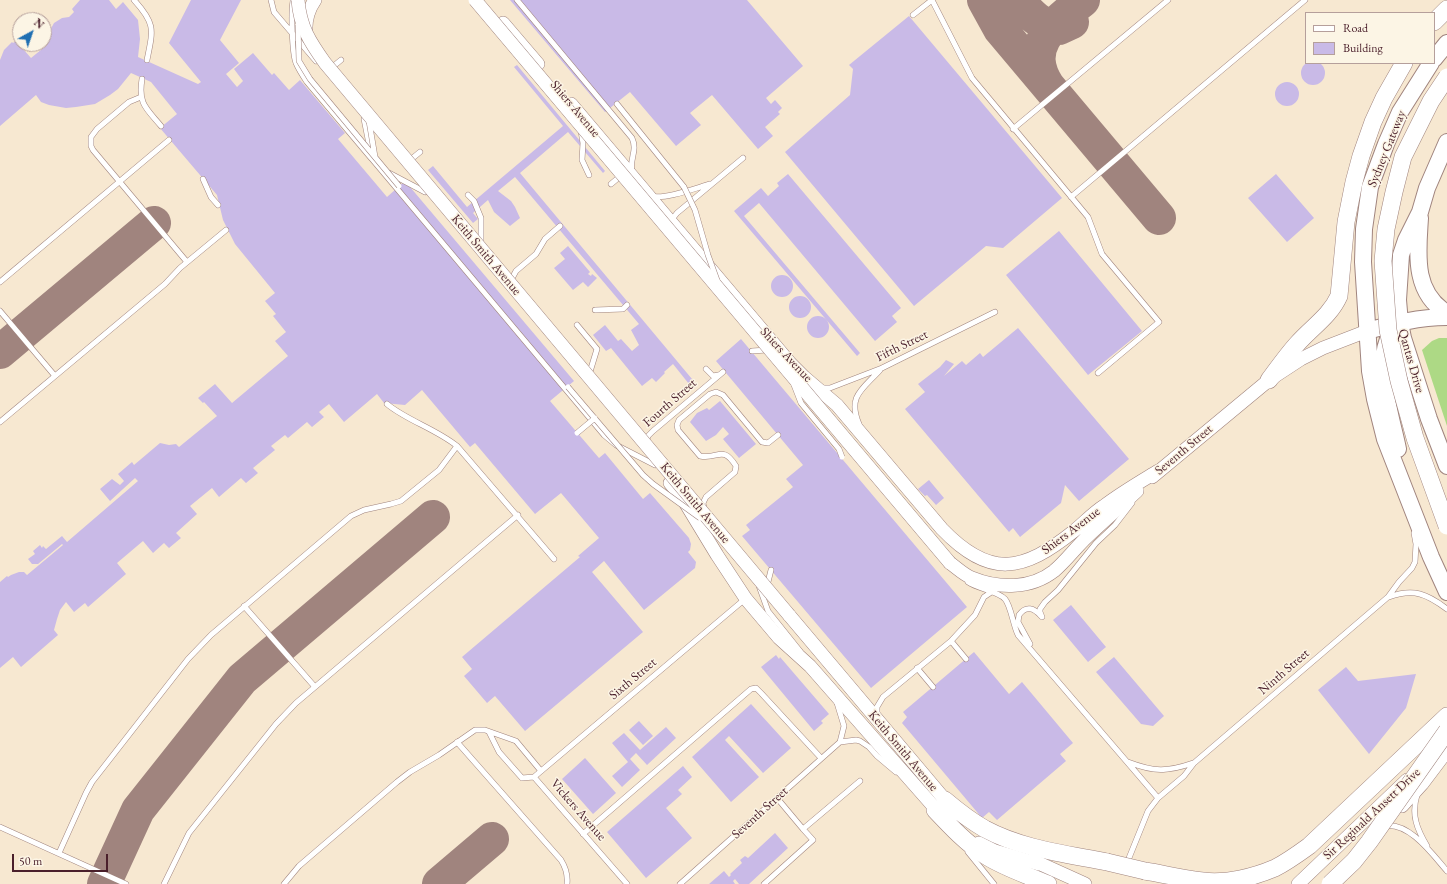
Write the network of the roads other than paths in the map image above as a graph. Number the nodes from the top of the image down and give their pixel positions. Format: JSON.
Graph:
{"nodes":[{"id":1,"x":134,"y":0,"type":"edge"},
{"id":2,"x":271,"y":0,"type":"edge"},
{"id":3,"x":293,"y":0,"type":"edge"},
{"id":4,"x":298,"y":0,"type":"edge"},
{"id":5,"x":315,"y":0,"type":"edge"},
{"id":6,"x":475,"y":0,"type":"edge"},
{"id":7,"x":484,"y":0,"type":"edge"},
{"id":8,"x":516,"y":0,"type":"edge"},
{"id":9,"x":932,"y":0,"type":"edge"},
{"id":10,"x":1168,"y":0,"type":"edge"},
{"id":11,"x":1305,"y":0,"type":"edge"},
{"id":12,"x":1447,"y":9,"type":"edge"},
{"id":13,"x":913,"y":15,"type":"dead end"},
{"id":14,"x":1435,"y":21,"type":"edge"},
{"id":15,"x":293,"y":34,"type":"junction"},
{"id":16,"x":1447,"y":43,"type":"edge"},
{"id":17,"x":1435,"y":58,"type":"edge"},
{"id":18,"x":146,"y":60,"type":"dead end"},
{"id":19,"x":341,"y":60,"type":"dead end"},
{"id":20,"x":316,"y":61,"type":"junction"},
{"id":21,"x":1403,"y":64,"type":"edge"},
{"id":22,"x":1430,"y":64,"type":"edge"},
{"id":23,"x":325,"y":73,"type":"junction"},
{"id":24,"x":1447,"y":77,"type":"edge"},
{"id":25,"x":142,"y":79,"type":"dead end"},
{"id":26,"x":141,"y":97,"type":"junction"},
{"id":27,"x":617,"y":104,"type":"dead end"},
{"id":28,"x":366,"y":116,"type":"junction"},
{"id":29,"x":576,"y":119,"type":"junction"},
{"id":30,"x":161,"y":126,"type":"dead end"},
{"id":31,"x":1013,"y":128,"type":"junction"},
{"id":32,"x":169,"y":140,"type":"dead end"},
{"id":33,"x":1447,"y":142,"type":"edge"},
{"id":34,"x":420,"y":152,"type":"dead end"},
{"id":35,"x":374,"y":158,"type":"junction"},
{"id":36,"x":743,"y":158,"type":"dead end"},
{"id":37,"x":403,"y":166,"type":"junction"},
{"id":38,"x":380,"y":168,"type":"junction"},
{"id":39,"x":589,"y":175,"type":"dead end"},
{"id":40,"x":634,"y":178,"type":"junction"},
{"id":41,"x":203,"y":179,"type":"dead end"},
{"id":42,"x":119,"y":182,"type":"junction"},
{"id":43,"x":712,"y":183,"type":"junction"},
{"id":44,"x":611,"y":184,"type":"dead end"},
{"id":45,"x":399,"y":186,"type":"dead end"},
{"id":46,"x":644,"y":190,"type":"junction"},
{"id":47,"x":425,"y":192,"type":"junction"},
{"id":48,"x":468,"y":194,"type":"dead end"},
{"id":49,"x":1071,"y":197,"type":"junction"},
{"id":50,"x":218,"y":205,"type":"dead end"},
{"id":51,"x":1420,"y":212,"type":"junction"},
{"id":52,"x":560,"y":226,"type":"dead end"},
{"id":53,"x":675,"y":227,"type":"junction"},
{"id":54,"x":226,"y":230,"type":"dead end"},
{"id":55,"x":489,"y":257,"type":"junction"},
{"id":56,"x":187,"y":262,"type":"junction"},
{"id":57,"x":0,"y":282,"type":"edge"},
{"id":58,"x":513,"y":296,"type":"junction"},
{"id":59,"x":727,"y":298,"type":"junction"},
{"id":60,"x":627,"y":305,"type":"dead end"},
{"id":61,"x":596,"y":310,"type":"dead end"},
{"id":62,"x":0,"y":311,"type":"edge"},
{"id":63,"x":995,"y":312,"type":"dead end"},
{"id":64,"x":1447,"y":312,"type":"edge"},
{"id":65,"x":1447,"y":317,"type":"edge"},
{"id":66,"x":1400,"y":323,"type":"junction"},
{"id":67,"x":577,"y":325,"type":"dead end"},
{"id":68,"x":1367,"y":332,"type":"junction"},
{"id":69,"x":752,"y":351,"type":"dead end"},
{"id":70,"x":783,"y":354,"type":"junction"},
{"id":71,"x":882,"y":368,"type":"junction"},
{"id":72,"x":706,"y":369,"type":"dead end"},
{"id":73,"x":789,"y":372,"type":"junction"},
{"id":74,"x":1098,"y":373,"type":"dead end"},
{"id":75,"x":55,"y":376,"type":"junction"},
{"id":76,"x":1269,"y":380,"type":"junction"},
{"id":77,"x":587,"y":384,"type":"junction"},
{"id":78,"x":568,"y":387,"type":"dead end"},
{"id":79,"x":816,"y":387,"type":"junction"},
{"id":80,"x":387,"y":404,"type":"dead end"},
{"id":81,"x":837,"y":405,"type":"junction"},
{"id":82,"x":805,"y":412,"type":"dead end"},
{"id":83,"x":595,"y":418,"type":"junction"},
{"id":84,"x":0,"y":422,"type":"edge"},
{"id":85,"x":577,"y":433,"type":"dead end"},
{"id":86,"x":778,"y":435,"type":"dead end"},
{"id":87,"x":867,"y":439,"type":"junction"},
{"id":88,"x":457,"y":446,"type":"junction"},
{"id":89,"x":842,"y":457,"type":"dead end"},
{"id":90,"x":652,"y":461,"type":"junction"},
{"id":91,"x":1447,"y":466,"type":"edge"},
{"id":92,"x":1158,"y":471,"type":"junction"},
{"id":93,"x":1148,"y":483,"type":"dead end"},
{"id":94,"x":1144,"y":489,"type":"dead end"},
{"id":95,"x":1405,"y":489,"type":"junction"},
{"id":96,"x":1411,"y":506,"type":"junction"},
{"id":97,"x":518,"y":515,"type":"junction"},
{"id":98,"x":1447,"y":526,"type":"edge"},
{"id":99,"x":721,"y":534,"type":"junction"},
{"id":100,"x":554,"y":559,"type":"dead end"},
{"id":101,"x":950,"y":563,"type":"junction"},
{"id":102,"x":771,"y":570,"type":"dead end"},
{"id":103,"x":1015,"y":586,"type":"junction"},
{"id":104,"x":991,"y":592,"type":"junction"},
{"id":105,"x":1447,"y":592,"type":"edge"},
{"id":106,"x":1388,"y":597,"type":"junction"},
{"id":107,"x":746,"y":598,"type":"junction"},
{"id":108,"x":764,"y":601,"type":"junction"},
{"id":109,"x":244,"y":606,"type":"junction"},
{"id":110,"x":1447,"y":609,"type":"edge"},
{"id":111,"x":951,"y":641,"type":"junction"},
{"id":112,"x":966,"y":659,"type":"dead end"},
{"id":113,"x":1039,"y":659,"type":"junction"},
{"id":114,"x":810,"y":666,"type":"junction"},
{"id":115,"x":917,"y":668,"type":"junction"},
{"id":116,"x":933,"y":686,"type":"dead end"},
{"id":117,"x":315,"y":688,"type":"junction"},
{"id":118,"x":833,"y":694,"type":"junction"},
{"id":119,"x":1447,"y":716,"type":"edge"},
{"id":120,"x":878,"y":721,"type":"junction"},
{"id":121,"x":1447,"y":731,"type":"edge"},
{"id":122,"x":490,"y":732,"type":"junction"},
{"id":123,"x":457,"y":742,"type":"junction"},
{"id":124,"x":840,"y":742,"type":"junction"},
{"id":125,"x":1447,"y":746,"type":"edge"},
{"id":126,"x":1447,"y":751,"type":"edge"},
{"id":127,"x":821,"y":758,"type":"junction"},
{"id":128,"x":1127,"y":762,"type":"junction"},
{"id":129,"x":1194,"y":763,"type":"junction"},
{"id":130,"x":541,"y":771,"type":"junction"},
{"id":131,"x":534,"y":777,"type":"junction"},
{"id":132,"x":860,"y":781,"type":"dead end"},
{"id":133,"x":1422,"y":784,"type":"junction"},
{"id":134,"x":777,"y":798,"type":"junction"},
{"id":135,"x":1158,"y":798,"type":"junction"},
{"id":136,"x":929,"y":800,"type":"junction"},
{"id":137,"x":0,"y":827,"type":"edge"},
{"id":138,"x":1381,"y":827,"type":"junction"},
{"id":139,"x":803,"y":829,"type":"junction"},
{"id":140,"x":583,"y":834,"type":"junction"},
{"id":141,"x":964,"y":847,"type":"dead end"},
{"id":142,"x":1431,"y":852,"type":"junction"},
{"id":143,"x":59,"y":853,"type":"junction"},
{"id":144,"x":1129,"y":858,"type":"dead end"},
{"id":145,"x":1447,"y":871,"type":"edge"},
{"id":146,"x":1326,"y":882,"type":"edge"},
{"id":147,"x":126,"y":884,"type":"edge"},
{"id":148,"x":164,"y":884,"type":"edge"},
{"id":149,"x":284,"y":884,"type":"edge"},
{"id":150,"x":566,"y":884,"type":"edge"},
{"id":151,"x":626,"y":884,"type":"edge"},
{"id":152,"x":680,"y":884,"type":"edge"},
{"id":153,"x":764,"y":884,"type":"edge"},
{"id":154,"x":994,"y":884,"type":"edge"},
{"id":155,"x":1048,"y":884,"type":"edge"},
{"id":156,"x":1085,"y":884,"type":"edge"},
{"id":157,"x":1298,"y":884,"type":"edge"}],
"edges":[{"from":1,"to":18,"type":"lane"},
{"from":2,"to":15,"type":"lane","name":"Keith Smith Avenue"},
{"from":3,"to":15,"type":"lane"},
{"from":4,"to":28,"type":"street","name":"Keith Smith Avenue","bridge":true},
{"from":4,"to":35,"type":"lane","bridge":true},
{"from":5,"to":20,"type":"street"},
{"from":6,"to":29,"type":"street","name":"Shiers Avenue","bridge":true},
{"from":7,"to":40,"type":"street","name":"Shiers Avenue"},
{"from":8,"to":40,"type":"lane"},
{"from":9,"to":13,"type":"lane"},
{"from":9,"to":31,"type":"lane"},
{"from":10,"to":31,"type":"lane"},
{"from":11,"to":49,"type":"lane"},
{"from":12,"to":14,"type":"highway"},
{"from":15,"to":20,"type":"lane","name":"Keith Smith Avenue"},
{"from":15,"to":35,"type":"lane"},
{"from":16,"to":17,"type":"main road"},
{"from":19,"to":23,"type":"lane"},
{"from":20,"to":23,"type":"street","name":"Keith Smith Avenue"},
{"from":21,"to":76,"type":"highway"},
{"from":22,"to":68,"type":"main road","name":"Sydney Gateway"},
{"from":23,"to":28,"type":"street","name":"Keith Smith Avenue"},
{"from":24,"to":98,"type":"highway","bridge":true},
{"from":25,"to":26,"type":"lane"},
{"from":26,"to":30,"type":"lane"},
{"from":26,"to":42,"type":"lane"},
{"from":27,"to":59,"type":"lane","bridge":true},
{"from":28,"to":35,"type":"lane","bridge":true},
{"from":28,"to":37,"type":"street","name":"Keith Smith Avenue"},
{"from":28,"to":55,"type":"street","name":"Keith Smith Avenue","bridge":true},
{"from":29,"to":39,"type":"lane"},
{"from":29,"to":59,"type":"street","name":"Shiers Avenue","bridge":true},
{"from":31,"to":49,"type":"lane"},
{"from":32,"to":42,"type":"lane"},
{"from":33,"to":51,"type":"main road","name":"Qantas Drive"},
{"from":34,"to":37,"type":"lane"},
{"from":35,"to":38,"type":"lane"},
{"from":35,"to":45,"type":"lane","bridge":true},
{"from":36,"to":43,"type":"lane"},
{"from":37,"to":47,"type":"street","name":"Keith Smith Avenue"},
{"from":38,"to":47,"type":"lane"},
{"from":38,"to":90,"type":"lane"},
{"from":40,"to":44,"type":"lane"},
{"from":40,"to":46,"type":"street","name":"Shiers Avenue"},
{"from":41,"to":50,"type":"lane"},
{"from":42,"to":56,"type":"lane"},
{"from":42,"to":57,"type":"lane"},
{"from":43,"to":46,"type":"lane"},
{"from":43,"to":53,"type":"lane"},
{"from":46,"to":53,"type":"street","name":"Shiers Avenue"},
{"from":47,"to":58,"type":"street","name":"Keith Smith Avenue"},
{"from":48,"to":55,"type":"lane","bridge":true},
{"from":49,"to":74,"type":"lane"},
{"from":51,"to":64,"type":"main road"},
{"from":51,"to":66,"type":"main road","name":"Qantas Drive"},
{"from":52,"to":58,"type":"lane"},
{"from":53,"to":70,"type":"street","name":"Shiers Avenue"},
{"from":54,"to":56,"type":"lane"},
{"from":55,"to":99,"type":"street","name":"Keith Smith Avenue","bridge":true},
{"from":56,"to":75,"type":"lane"},
{"from":58,"to":77,"type":"street","name":"Keith Smith Avenue"},
{"from":59,"to":73,"type":"street","name":"Shiers Avenue","bridge":true},
{"from":60,"to":61,"type":"lane"},
{"from":62,"to":75,"type":"lane"},
{"from":63,"to":71,"type":"lane","name":"Fifth Street"},
{"from":65,"to":66,"type":"main road"},
{"from":66,"to":68,"type":"main road"},
{"from":66,"to":91,"type":"main road","name":"Qantas Drive"},
{"from":66,"to":95,"type":"main road"},
{"from":67,"to":77,"type":"lane"},
{"from":68,"to":76,"type":"street","name":"Seventh Street"},
{"from":68,"to":95,"type":"main road"},
{"from":69,"to":70,"type":"lane"},
{"from":70,"to":79,"type":"street","name":"Shiers Avenue"},
{"from":71,"to":79,"type":"lane","name":"Fifth Street"},
{"from":71,"to":87,"type":"lane"},
{"from":72,"to":90,"type":"lane","name":"Fourth Street"},
{"from":73,"to":89,"type":"lane","bridge":true},
{"from":73,"to":101,"type":"street","name":"Shiers Avenue","bridge":true},
{"from":75,"to":84,"type":"lane"},
{"from":76,"to":92,"type":"street","name":"Seventh Street"},
{"from":77,"to":90,"type":"street","name":"Keith Smith Avenue"},
{"from":78,"to":83,"type":"lane","bridge":true},
{"from":79,"to":81,"type":"street","name":"Shiers Avenue"},
{"from":80,"to":88,"type":"lane"},
{"from":81,"to":82,"type":"lane"},
{"from":81,"to":87,"type":"street","name":"Shiers Avenue"},
{"from":83,"to":85,"type":"lane","bridge":true},
{"from":83,"to":99,"type":"lane","bridge":true},
{"from":86,"to":108,"type":"lane"},
{"from":87,"to":92,"type":"street","name":"Shiers Avenue"},
{"from":88,"to":97,"type":"lane"},
{"from":88,"to":109,"type":"lane"},
{"from":90,"to":107,"type":"street","name":"Keith Smith Avenue"},
{"from":92,"to":93,"type":"lane"},
{"from":92,"to":103,"type":"street","name":"Seventh Street"},
{"from":94,"to":113,"type":"lane"},
{"from":95,"to":96,"type":"main road"},
{"from":96,"to":105,"type":"main road"},
{"from":96,"to":106,"type":"lane","name":"Ninth Street"},
{"from":97,"to":100,"type":"lane"},
{"from":97,"to":117,"type":"lane"},
{"from":99,"to":120,"type":"street","name":"Keith Smith Avenue","bridge":true},
{"from":101,"to":103,"type":"street","name":"Seventh Street"},
{"from":101,"to":104,"type":"lane"},
{"from":102,"to":108,"type":"lane"},
{"from":103,"to":104,"type":"lane","name":"Seventh Street"},
{"from":104,"to":111,"type":"lane"},
{"from":104,"to":113,"type":"lane"},
{"from":106,"to":110,"type":"lane","name":"Ninth Street"},
{"from":106,"to":129,"type":"lane","name":"Ninth Street"},
{"from":107,"to":114,"type":"street","name":"Keith Smith Avenue"},
{"from":107,"to":130,"type":"lane","name":"Sixth Street"},
{"from":108,"to":114,"type":"lane"},
{"from":109,"to":117,"type":"lane"},
{"from":109,"to":143,"type":"lane"},
{"from":111,"to":112,"type":"lane"},
{"from":111,"to":115,"type":"lane"},
{"from":113,"to":128,"type":"lane"},
{"from":114,"to":118,"type":"street","name":"Keith Smith Avenue"},
{"from":115,"to":116,"type":"lane"},
{"from":115,"to":120,"type":"lane"},
{"from":117,"to":148,"type":"lane"},
{"from":118,"to":124,"type":"lane"},
{"from":118,"to":136,"type":"street","name":"Keith Smith Avenue"},
{"from":119,"to":136,"type":"highway","bridge":true},
{"from":120,"to":136,"type":"street","name":"Keith Smith Avenue"},
{"from":121,"to":146,"type":"highway","bridge":true},
{"from":122,"to":123,"type":"lane"},
{"from":122,"to":130,"type":"lane"},
{"from":122,"to":131,"type":"lane","name":"Vickers Avenue"},
{"from":123,"to":149,"type":"lane"},
{"from":123,"to":150,"type":"lane"},
{"from":124,"to":127,"type":"lane","name":"Seventh Street"},
{"from":124,"to":136,"type":"lane"},
{"from":125,"to":157,"type":"street","name":"Sir Reginald Ansett Drive"},
{"from":126,"to":133,"type":"street"},
{"from":127,"to":134,"type":"lane","name":"Seventh Street"},
{"from":127,"to":140,"type":"lane"},
{"from":128,"to":129,"type":"lane","name":"Ninth Street"},
{"from":128,"to":135,"type":"lane"},
{"from":129,"to":135,"type":"lane","name":"Ninth Street"},
{"from":130,"to":131,"type":"lane","name":"Sixth Street"},
{"from":131,"to":140,"type":"lane","name":"Vickers Avenue"},
{"from":132,"to":139,"type":"lane"},
{"from":133,"to":138,"type":"street"},
{"from":133,"to":142,"type":"lane"},
{"from":134,"to":139,"type":"lane"},
{"from":134,"to":152,"type":"lane","name":"Seventh Street"},
{"from":135,"to":144,"type":"lane","name":"Ninth Street"},
{"from":136,"to":155,"type":"highway"},
{"from":136,"to":156,"type":"street","name":"Keith Smith Avenue"},
{"from":137,"to":143,"type":"lane"},
{"from":138,"to":142,"type":"lane"},
{"from":138,"to":146,"type":"street"},
{"from":139,"to":153,"type":"lane"},
{"from":140,"to":151,"type":"lane","name":"Vickers Avenue"},
{"from":141,"to":154,"type":"lane"},
{"from":142,"to":145,"type":"lane"},
{"from":143,"to":147,"type":"lane"}]}
